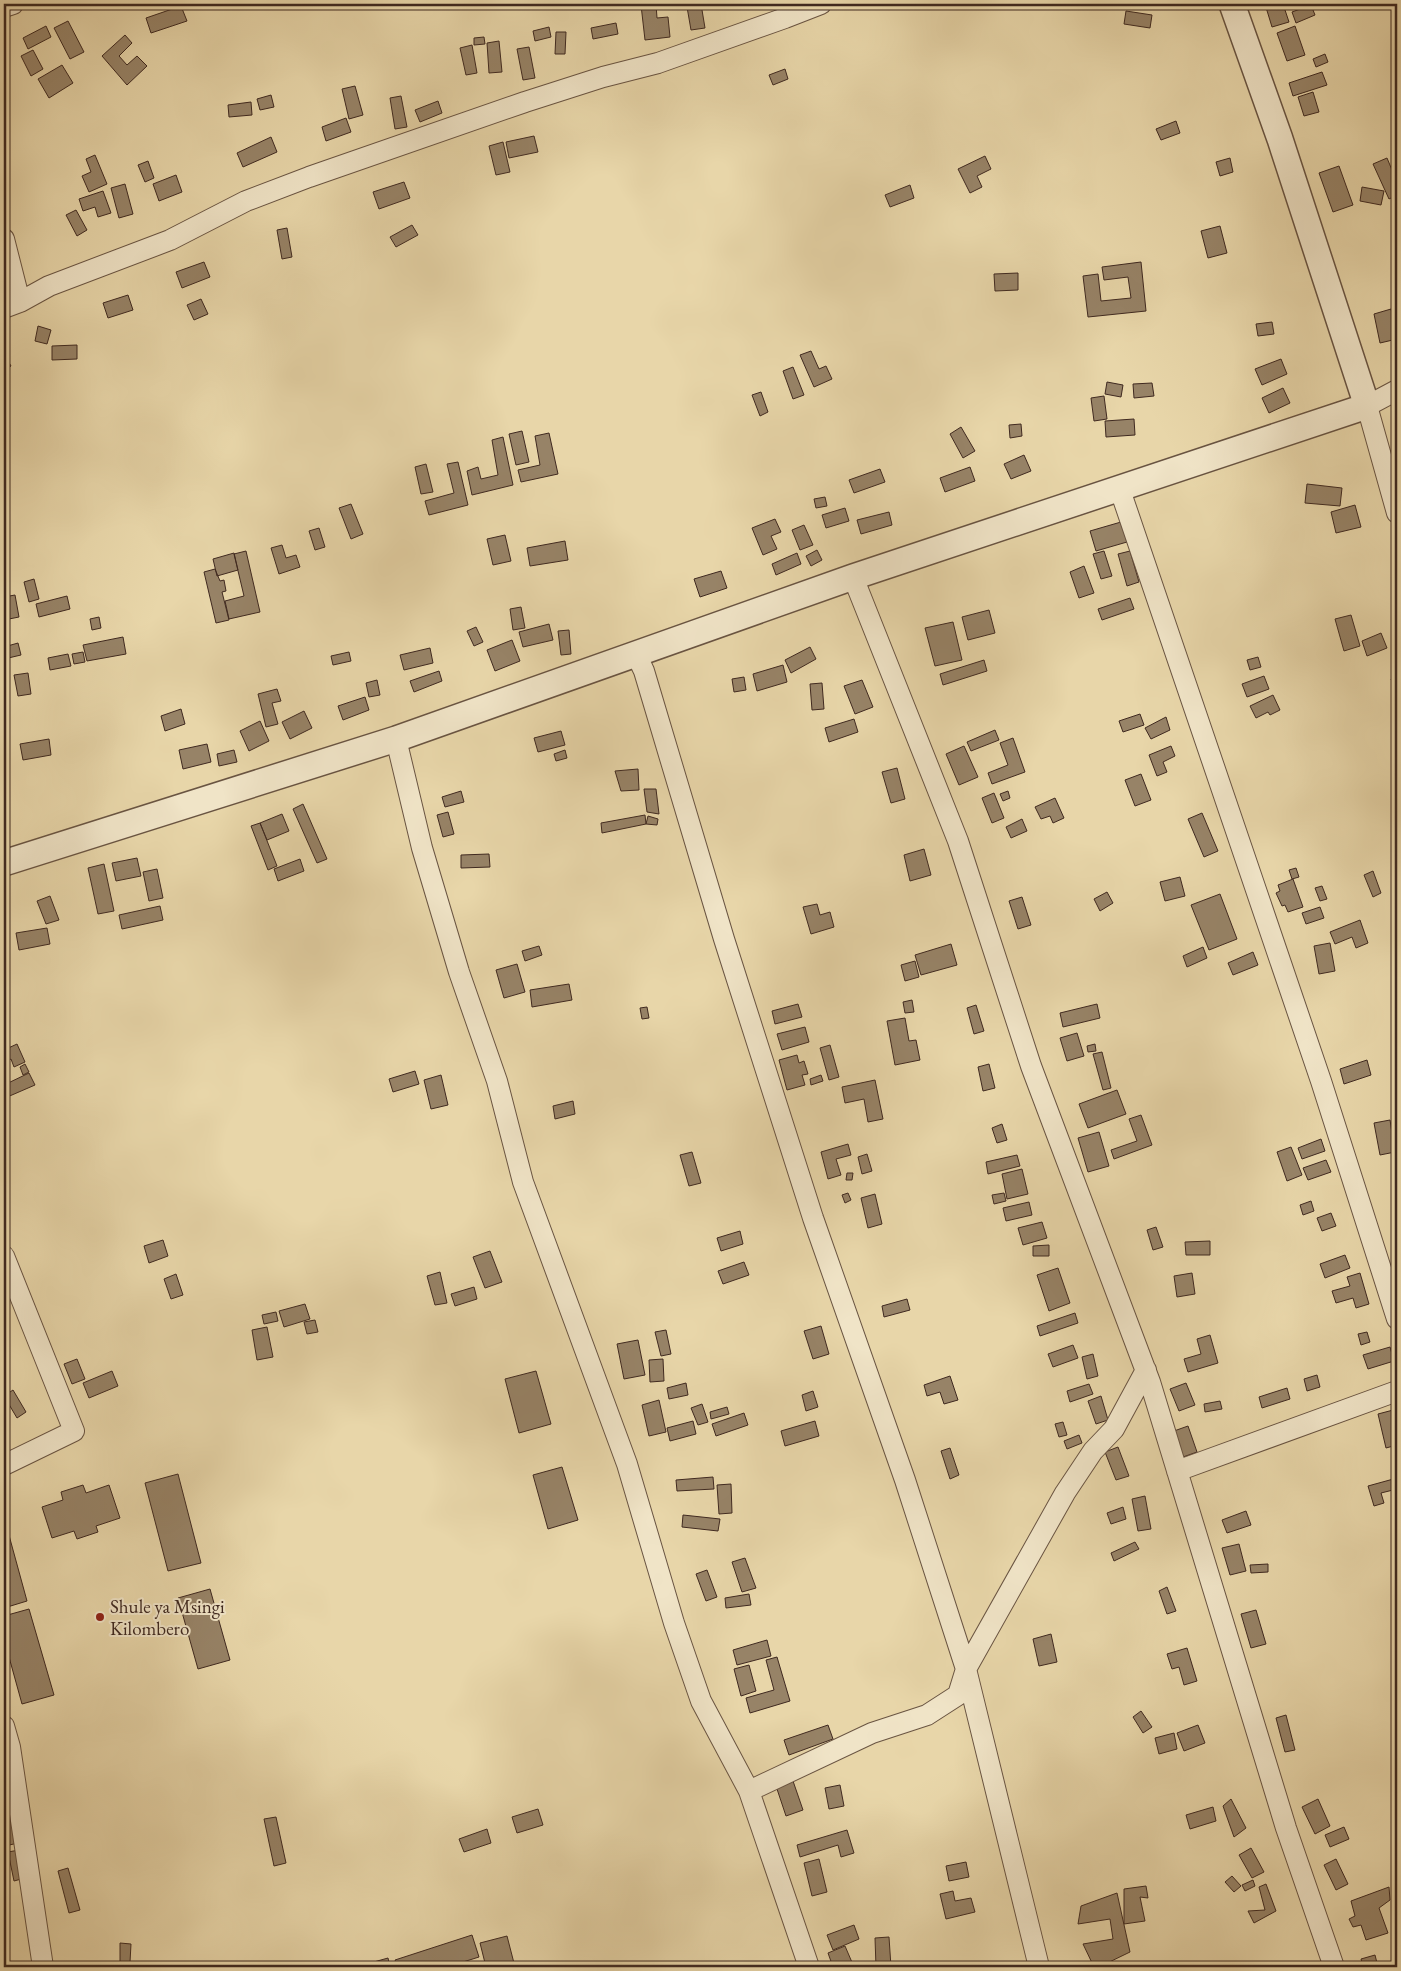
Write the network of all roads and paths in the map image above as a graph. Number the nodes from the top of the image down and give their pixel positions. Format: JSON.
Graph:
{"nodes":[{"id":1,"x":13,"y":4,"type":"edge"},
{"id":2,"x":821,"y":4,"type":"edge"},
{"id":3,"x":1232,"y":4,"type":"edge"},
{"id":4,"x":4,"y":7,"type":"edge"},
{"id":5,"x":4,"y":239,"type":"edge"},
{"id":6,"x":12,"y":305,"type":"edge"},
{"id":7,"x":1397,"y":390,"type":"edge"},
{"id":8,"x":1367,"y":406,"type":"junction"},
{"id":9,"x":1119,"y":488,"type":"junction"},
{"id":10,"x":1397,"y":513,"type":"edge"},
{"id":11,"x":853,"y":577,"type":"junction"},
{"id":12,"x":636,"y":654,"type":"junction"},
{"id":13,"x":396,"y":740,"type":"junction"},
{"id":14,"x":4,"y":863,"type":"edge"},
{"id":15,"x":4,"y":1256,"type":"edge"},
{"id":16,"x":1397,"y":1319,"type":"edge"},
{"id":17,"x":1146,"y":1370,"type":"junction"},
{"id":18,"x":1397,"y":1391,"type":"edge"},
{"id":19,"x":4,"y":1465,"type":"edge"},
{"id":20,"x":1177,"y":1471,"type":"junction"},
{"id":21,"x":966,"y":1669,"type":"junction"},
{"id":22,"x":4,"y":1726,"type":"edge"},
{"id":23,"x":748,"y":1791,"type":"junction"},
{"id":24,"x":43,"y":1967,"type":"edge"},
{"id":25,"x":809,"y":1967,"type":"edge"},
{"id":26,"x":1039,"y":1967,"type":"edge"},
{"id":27,"x":1334,"y":1967,"type":"edge"}],
"edges":[{"from":1,"to":4,"type":"street"},
{"from":2,"to":6,"type":"street"},
{"from":3,"to":8,"type":"street"},
{"from":5,"to":6,"type":"street"},
{"from":7,"to":8,"type":"street"},
{"from":8,"to":9,"type":"street"},
{"from":8,"to":10,"type":"street"},
{"from":9,"to":11,"type":"street"},
{"from":9,"to":16,"type":"street"},
{"from":11,"to":12,"type":"street"},
{"from":11,"to":17,"type":"street"},
{"from":12,"to":13,"type":"street"},
{"from":12,"to":21,"type":"street"},
{"from":13,"to":14,"type":"street"},
{"from":13,"to":23,"type":"street"},
{"from":15,"to":19,"type":"street"},
{"from":17,"to":20,"type":"street"},
{"from":17,"to":21,"type":"street"},
{"from":18,"to":20,"type":"street"},
{"from":20,"to":27,"type":"street"},
{"from":21,"to":23,"type":"street"},
{"from":21,"to":26,"type":"street"},
{"from":22,"to":24,"type":"street"},
{"from":23,"to":25,"type":"street"}]}
